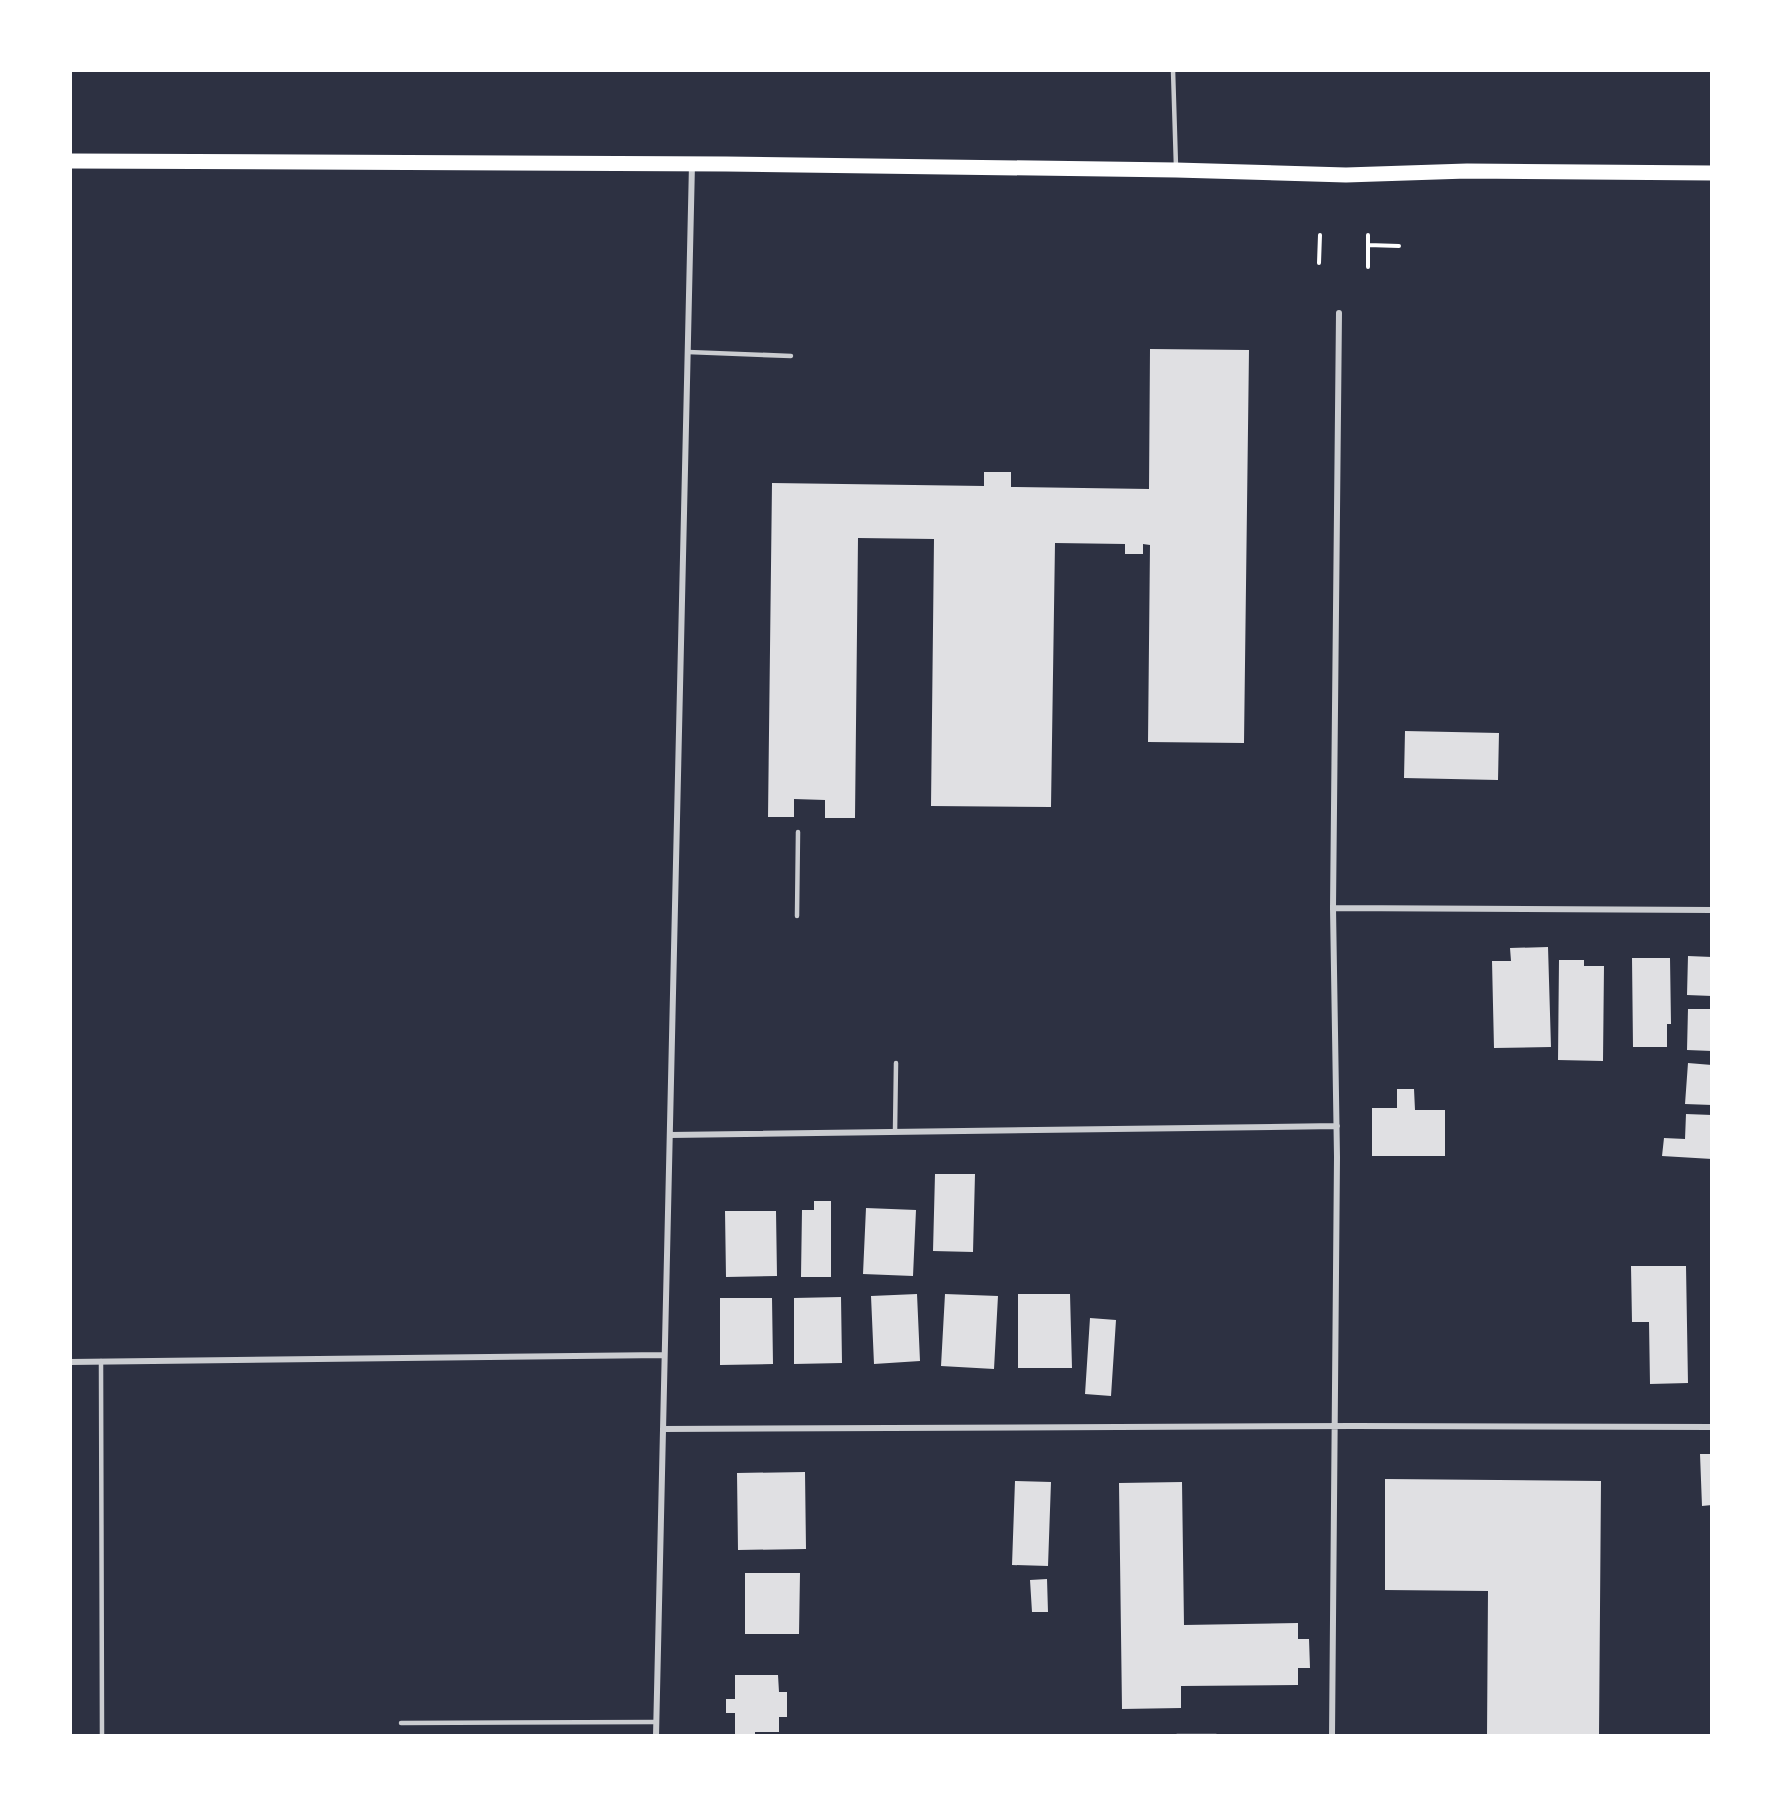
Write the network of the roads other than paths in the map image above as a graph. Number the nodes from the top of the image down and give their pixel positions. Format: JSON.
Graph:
{"nodes":[{"id":1,"x":1173,"y":70,"type":"edge"},
{"id":2,"x":70,"y":161,"type":"edge"},
{"id":3,"x":692,"y":164,"type":"junction"},
{"id":4,"x":1176,"y":170,"type":"junction"},
{"id":5,"x":1712,"y":173,"type":"edge"},
{"id":6,"x":1339,"y":313,"type":"dead end"},
{"id":7,"x":688,"y":352,"type":"junction"},
{"id":8,"x":792,"y":356,"type":"dead end"},
{"id":9,"x":798,"y":832,"type":"dead end"},
{"id":10,"x":1333,"y":908,"type":"junction"},
{"id":11,"x":1712,"y":910,"type":"edge"},
{"id":12,"x":797,"y":916,"type":"dead end"},
{"id":13,"x":896,"y":1063,"type":"dead end"},
{"id":14,"x":1337,"y":1126,"type":"junction"},
{"id":15,"x":895,"y":1132,"type":"junction"},
{"id":16,"x":670,"y":1135,"type":"junction"},
{"id":17,"x":664,"y":1355,"type":"junction"},
{"id":18,"x":101,"y":1361,"type":"junction"},
{"id":19,"x":70,"y":1362,"type":"edge"},
{"id":20,"x":1335,"y":1426,"type":"junction"},
{"id":21,"x":1712,"y":1427,"type":"edge"},
{"id":22,"x":663,"y":1430,"type":"junction"},
{"id":23,"x":656,"y":1722,"type":"junction"},
{"id":24,"x":400,"y":1723,"type":"dead end"},
{"id":25,"x":102,"y":1736,"type":"edge"},
{"id":26,"x":656,"y":1736,"type":"edge"},
{"id":27,"x":1177,"y":1736,"type":"edge"},
{"id":28,"x":1216,"y":1736,"type":"edge"},
{"id":29,"x":1332,"y":1736,"type":"edge"}],
"edges":[{"from":1,"to":4,"type":"lane"},
{"from":2,"to":3,"type":"main road"},
{"from":3,"to":4,"type":"main road"},
{"from":3,"to":7,"type":"street"},
{"from":4,"to":5,"type":"main road"},
{"from":6,"to":10,"type":"street"},
{"from":7,"to":8,"type":"lane"},
{"from":7,"to":16,"type":"street"},
{"from":9,"to":12,"type":"lane"},
{"from":10,"to":11,"type":"street"},
{"from":10,"to":14,"type":"street"},
{"from":13,"to":15,"type":"lane"},
{"from":14,"to":15,"type":"street"},
{"from":14,"to":20,"type":"street"},
{"from":15,"to":16,"type":"street"},
{"from":16,"to":17,"type":"street"},
{"from":17,"to":18,"type":"street"},
{"from":17,"to":22,"type":"street"},
{"from":18,"to":19,"type":"street"},
{"from":18,"to":25,"type":"lane"},
{"from":20,"to":21,"type":"street"},
{"from":20,"to":22,"type":"street"},
{"from":20,"to":29,"type":"street"},
{"from":22,"to":23,"type":"street"},
{"from":23,"to":24,"type":"lane"},
{"from":23,"to":26,"type":"street"},
{"from":27,"to":28,"type":"lane"}]}
